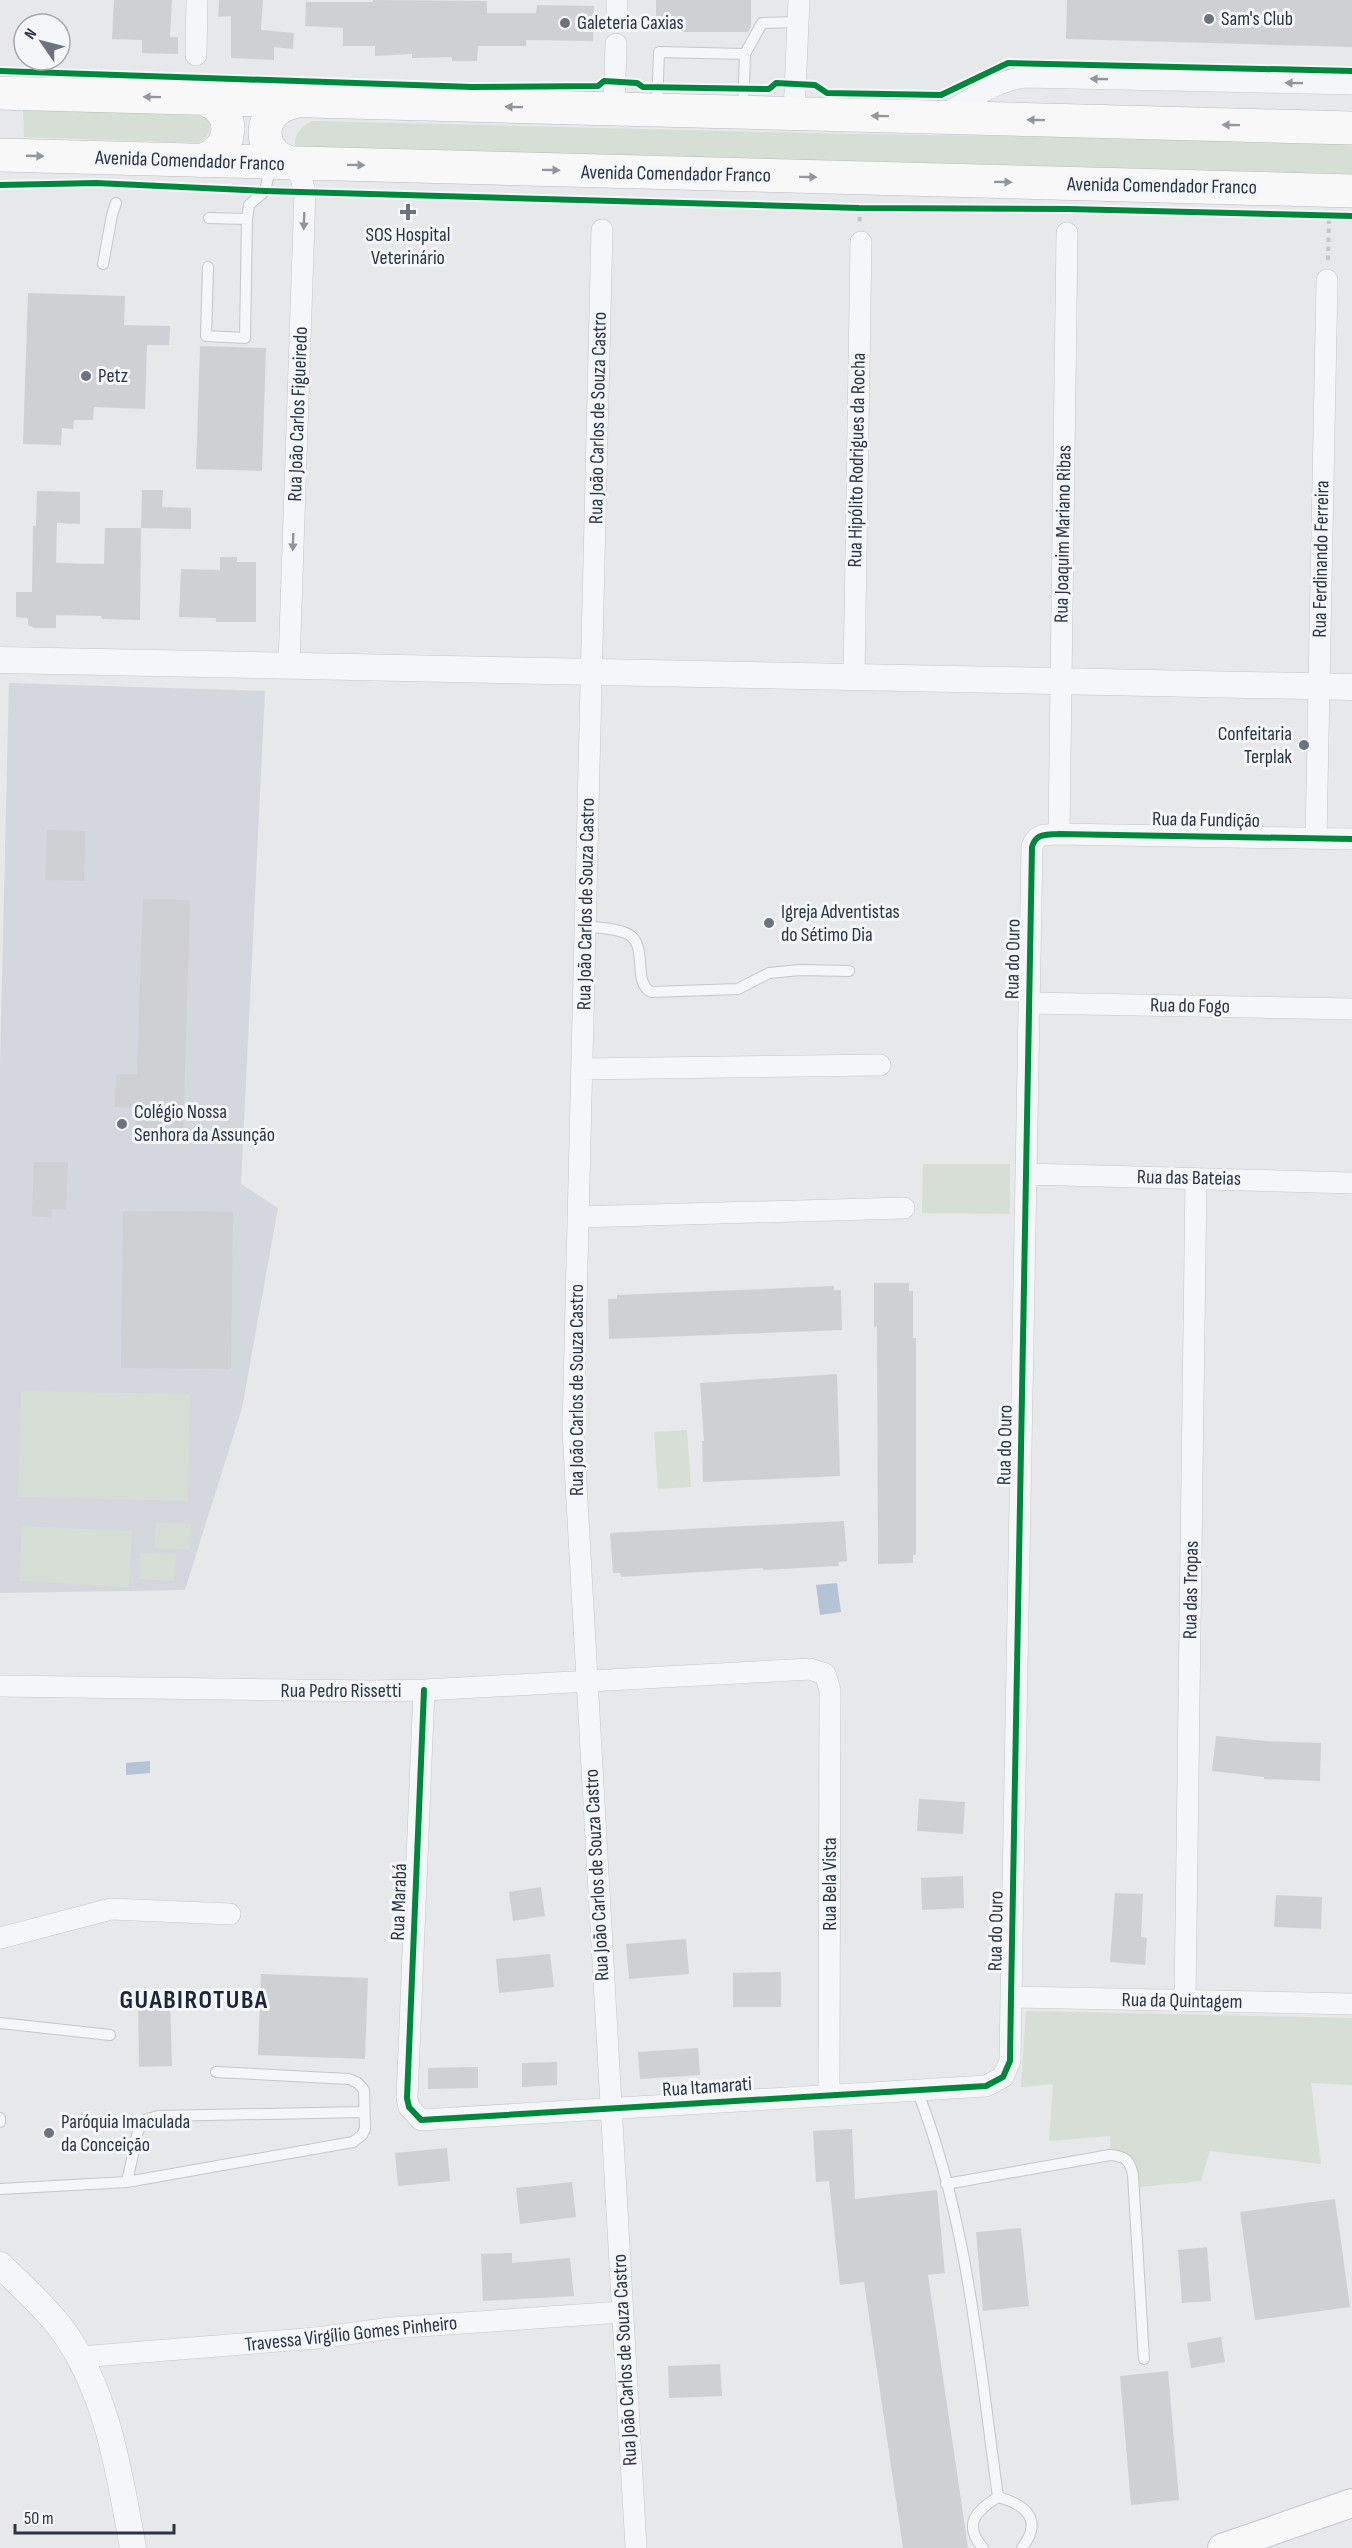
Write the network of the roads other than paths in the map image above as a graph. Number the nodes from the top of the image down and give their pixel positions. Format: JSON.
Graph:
{"nodes":[{"id":1,"x":197,"y":0,"type":"edge"},
{"id":2,"x":799,"y":0,"type":"edge"},
{"id":3,"x":798,"y":22,"type":"junction"},
{"id":4,"x":616,"y":44,"type":"dead end"},
{"id":5,"x":745,"y":54,"type":"junction"},
{"id":6,"x":196,"y":55,"type":"dead end"},
{"id":7,"x":1352,"y":84,"type":"edge"},
{"id":8,"x":0,"y":93,"type":"edge"},
{"id":9,"x":203,"y":98,"type":"junction"},
{"id":10,"x":294,"y":102,"type":"junction"},
{"id":11,"x":615,"y":109,"type":"junction"},
{"id":12,"x":657,"y":110,"type":"junction"},
{"id":13,"x":743,"y":112,"type":"junction"},
{"id":14,"x":794,"y":114,"type":"junction"},
{"id":15,"x":938,"y":117,"type":"junction"},
{"id":16,"x":1352,"y":128,"type":"edge"},
{"id":17,"x":0,"y":155,"type":"edge"},
{"id":18,"x":201,"y":161,"type":"junction"},
{"id":19,"x":284,"y":163,"type":"junction"},
{"id":20,"x":116,"y":203,"type":"dead end"},
{"id":21,"x":1346,"y":203,"type":"edge"},
{"id":22,"x":209,"y":218,"type":"dead end"},
{"id":23,"x":247,"y":219,"type":"junction"},
{"id":24,"x":602,"y":230,"type":"dead end"},
{"id":25,"x":1067,"y":233,"type":"dead end"},
{"id":26,"x":861,"y":242,"type":"dead end"},
{"id":27,"x":103,"y":264,"type":"dead end"},
{"id":28,"x":208,"y":267,"type":"dead end"},
{"id":29,"x":1327,"y":280,"type":"road end"},
{"id":30,"x":0,"y":660,"type":"edge"},
{"id":31,"x":289,"y":665,"type":"junction"},
{"id":32,"x":592,"y":672,"type":"junction"},
{"id":33,"x":854,"y":677,"type":"junction"},
{"id":34,"x":1061,"y":681,"type":"junction"},
{"id":35,"x":1319,"y":687,"type":"junction"},
{"id":36,"x":1352,"y":687,"type":"edge"},
{"id":37,"x":1059,"y":834,"type":"junction"},
{"id":38,"x":1316,"y":838,"type":"junction"},
{"id":39,"x":1352,"y":839,"type":"edge"},
{"id":40,"x":585,"y":926,"type":"junction"},
{"id":41,"x":849,"y":971,"type":"dead end"},
{"id":42,"x":1029,"y":1003,"type":"junction"},
{"id":43,"x":1352,"y":1009,"type":"edge"},
{"id":44,"x":880,"y":1065,"type":"dead end"},
{"id":45,"x":582,"y":1069,"type":"junction"},
{"id":46,"x":1026,"y":1174,"type":"junction"},
{"id":47,"x":1196,"y":1179,"type":"junction"},
{"id":48,"x":1352,"y":1183,"type":"edge"},
{"id":49,"x":904,"y":1208,"type":"dead end"},
{"id":50,"x":578,"y":1217,"type":"junction"},
{"id":51,"x":825,"y":1674,"type":"joint"},
{"id":52,"x":586,"y":1681,"type":"junction"},
{"id":53,"x":0,"y":1686,"type":"edge"},
{"id":54,"x":424,"y":1690,"type":"junction"},
{"id":55,"x":230,"y":1914,"type":"dead end"},
{"id":56,"x":0,"y":1938,"type":"edge"},
{"id":57,"x":1011,"y":1997,"type":"junction"},
{"id":58,"x":1185,"y":2001,"type":"junction"},
{"id":59,"x":1352,"y":2004,"type":"edge"},
{"id":60,"x":0,"y":2023,"type":"edge"},
{"id":61,"x":110,"y":2036,"type":"dead end"},
{"id":62,"x":216,"y":2072,"type":"dead end"},
{"id":63,"x":1003,"y":2077,"type":"joint"},
{"id":64,"x":917,"y":2090,"type":"junction"},
{"id":65,"x":829,"y":2096,"type":"junction"},
{"id":66,"x":611,"y":2110,"type":"junction"},
{"id":67,"x":364,"y":2112,"type":"junction"},
{"id":68,"x":413,"y":2114,"type":"joint"},
{"id":69,"x":0,"y":2118,"type":"edge"},
{"id":70,"x":0,"y":2122,"type":"edge"},
{"id":71,"x":127,"y":2182,"type":"junction"},
{"id":72,"x":946,"y":2184,"type":"junction"},
{"id":73,"x":0,"y":2189,"type":"edge"},
{"id":74,"x":0,"y":2265,"type":"edge"},
{"id":75,"x":622,"y":2312,"type":"junction"},
{"id":76,"x":80,"y":2358,"type":"junction"},
{"id":77,"x":1144,"y":2358,"type":"dead end"},
{"id":78,"x":998,"y":2497,"type":"junction"},
{"id":79,"x":1352,"y":2503,"type":"edge"},
{"id":80,"x":133,"y":2548,"type":"edge"},
{"id":81,"x":636,"y":2548,"type":"edge"},
{"id":82,"x":983,"y":2548,"type":"edge"},
{"id":83,"x":1022,"y":2548,"type":"edge"},
{"id":84,"x":1222,"y":2548,"type":"edge"}],
"edges":[{"from":1,"to":6,"type":"street"},
{"from":2,"to":3,"type":"street"},
{"from":3,"to":5,"type":"lane"},
{"from":3,"to":14,"type":"street"},
{"from":4,"to":11,"type":"street"},
{"from":5,"to":12,"type":"lane"},
{"from":5,"to":13,"type":"lane"},
{"from":7,"to":15,"type":"street","one_way":true},
{"from":9,"to":8,"type":"highway","one_way":true},
{"from":9,"to":10,"type":"highway"},
{"from":9,"to":18,"type":"highway"},
{"from":11,"to":10,"type":"highway","one_way":true},
{"from":10,"to":19,"type":"highway"},
{"from":11,"to":12,"type":"highway"},
{"from":12,"to":13,"type":"highway"},
{"from":13,"to":14,"type":"highway"},
{"from":15,"to":14,"type":"highway","one_way":true},
{"from":16,"to":15,"type":"highway","one_way":true},
{"from":17,"to":18,"type":"highway","name":"Avenida Comendador Franco","one_way":true},
{"from":18,"to":19,"type":"highway","name":"Avenida Comendador Franco"},
{"from":19,"to":21,"type":"highway","name":"Avenida Comendador Franco","one_way":true},
{"from":19,"to":23,"type":"lane"},
{"from":19,"to":31,"type":"street","name":"Rua João Carlos Figueiredo","one_way":true},
{"from":20,"to":27,"type":"lane"},
{"from":22,"to":23,"type":"lane"},
{"from":23,"to":28,"type":"lane"},
{"from":24,"to":32,"type":"street","name":"Rua João Carlos de Souza Castro"},
{"from":25,"to":34,"type":"street","name":"Rua Joaquim Mariano Ribas"},
{"from":26,"to":33,"type":"street","name":"Rua Hipólito Rodrigues da Rocha"},
{"from":29,"to":35,"type":"street","name":"Rua Ferdinando Ferreira"},
{"from":30,"to":31,"type":"street"},
{"from":31,"to":32,"type":"street"},
{"from":32,"to":33,"type":"street"},
{"from":32,"to":40,"type":"street","name":"Rua João Carlos de Souza Castro"},
{"from":33,"to":34,"type":"street"},
{"from":34,"to":35,"type":"street"},
{"from":34,"to":37,"type":"street","name":"Rua Joaquim Mariano Ribas"},
{"from":35,"to":36,"type":"street"},
{"from":35,"to":38,"type":"street","name":"Rua Ferdinando Ferreira"},
{"from":37,"to":38,"type":"street","name":"Rua da Fundição"},
{"from":37,"to":42,"type":"street","name":"Rua do Ouro"},
{"from":38,"to":39,"type":"street","name":"Rua da Fundição"},
{"from":40,"to":41,"type":"lane"},
{"from":40,"to":45,"type":"street","name":"Rua João Carlos de Souza Castro"},
{"from":42,"to":43,"type":"street","name":"Rua do Fogo"},
{"from":42,"to":46,"type":"street","name":"Rua do Ouro"},
{"from":44,"to":45,"type":"street"},
{"from":45,"to":50,"type":"street","name":"Rua João Carlos de Souza Castro"},
{"from":46,"to":47,"type":"street","name":"Rua das Bateias"},
{"from":46,"to":57,"type":"street","name":"Rua do Ouro"},
{"from":47,"to":48,"type":"street","name":"Rua das Bateias"},
{"from":47,"to":58,"type":"street","name":"Rua das Tropas"},
{"from":49,"to":50,"type":"street"},
{"from":50,"to":52,"type":"street","name":"Rua João Carlos de Souza Castro"},
{"from":51,"to":52,"type":"street","name":"Rua Pedro Rissetti"},
{"from":51,"to":65,"type":"street","name":"Rua Bela Vista"},
{"from":52,"to":54,"type":"street","name":"Rua Pedro Rissetti"},
{"from":52,"to":66,"type":"street","name":"Rua João Carlos de Souza Castro"},
{"from":53,"to":54,"type":"street","name":"Rua Pedro Rissetti"},
{"from":54,"to":68,"type":"street","name":"Rua Marabá"},
{"from":55,"to":56,"type":"street"},
{"from":57,"to":58,"type":"street","name":"Rua da Quintagem"},
{"from":57,"to":63,"type":"street","name":"Rua do Ouro"},
{"from":58,"to":59,"type":"street","name":"Rua da Quintagem"},
{"from":60,"to":61,"type":"lane"},
{"from":62,"to":67,"type":"lane"},
{"from":63,"to":64,"type":"street","name":"Rua Itamarati"},
{"from":64,"to":65,"type":"street","name":"Rua Itamarati"},
{"from":64,"to":72,"type":"lane"},
{"from":65,"to":66,"type":"street","name":"Rua Itamarati"},
{"from":66,"to":68,"type":"street","name":"Rua Itamarati"},
{"from":66,"to":75,"type":"street","name":"Rua João Carlos de Souza Castro"},
{"from":67,"to":71,"type":"lane"},
{"from":67,"to":71,"type":"lane"},
{"from":69,"to":70,"type":"lane"},
{"from":71,"to":73,"type":"lane"},
{"from":72,"to":77,"type":"lane"},
{"from":72,"to":78,"type":"lane"},
{"from":74,"to":76,"type":"street"},
{"from":75,"to":76,"type":"street","name":"Travessa Virgílio Gomes Pinheiro"},
{"from":75,"to":81,"type":"street","name":"Rua João Carlos de Souza Castro"},
{"from":76,"to":80,"type":"street"},
{"from":78,"to":82,"type":"lane"},
{"from":78,"to":83,"type":"lane"},
{"from":79,"to":84,"type":"main road"}]}
